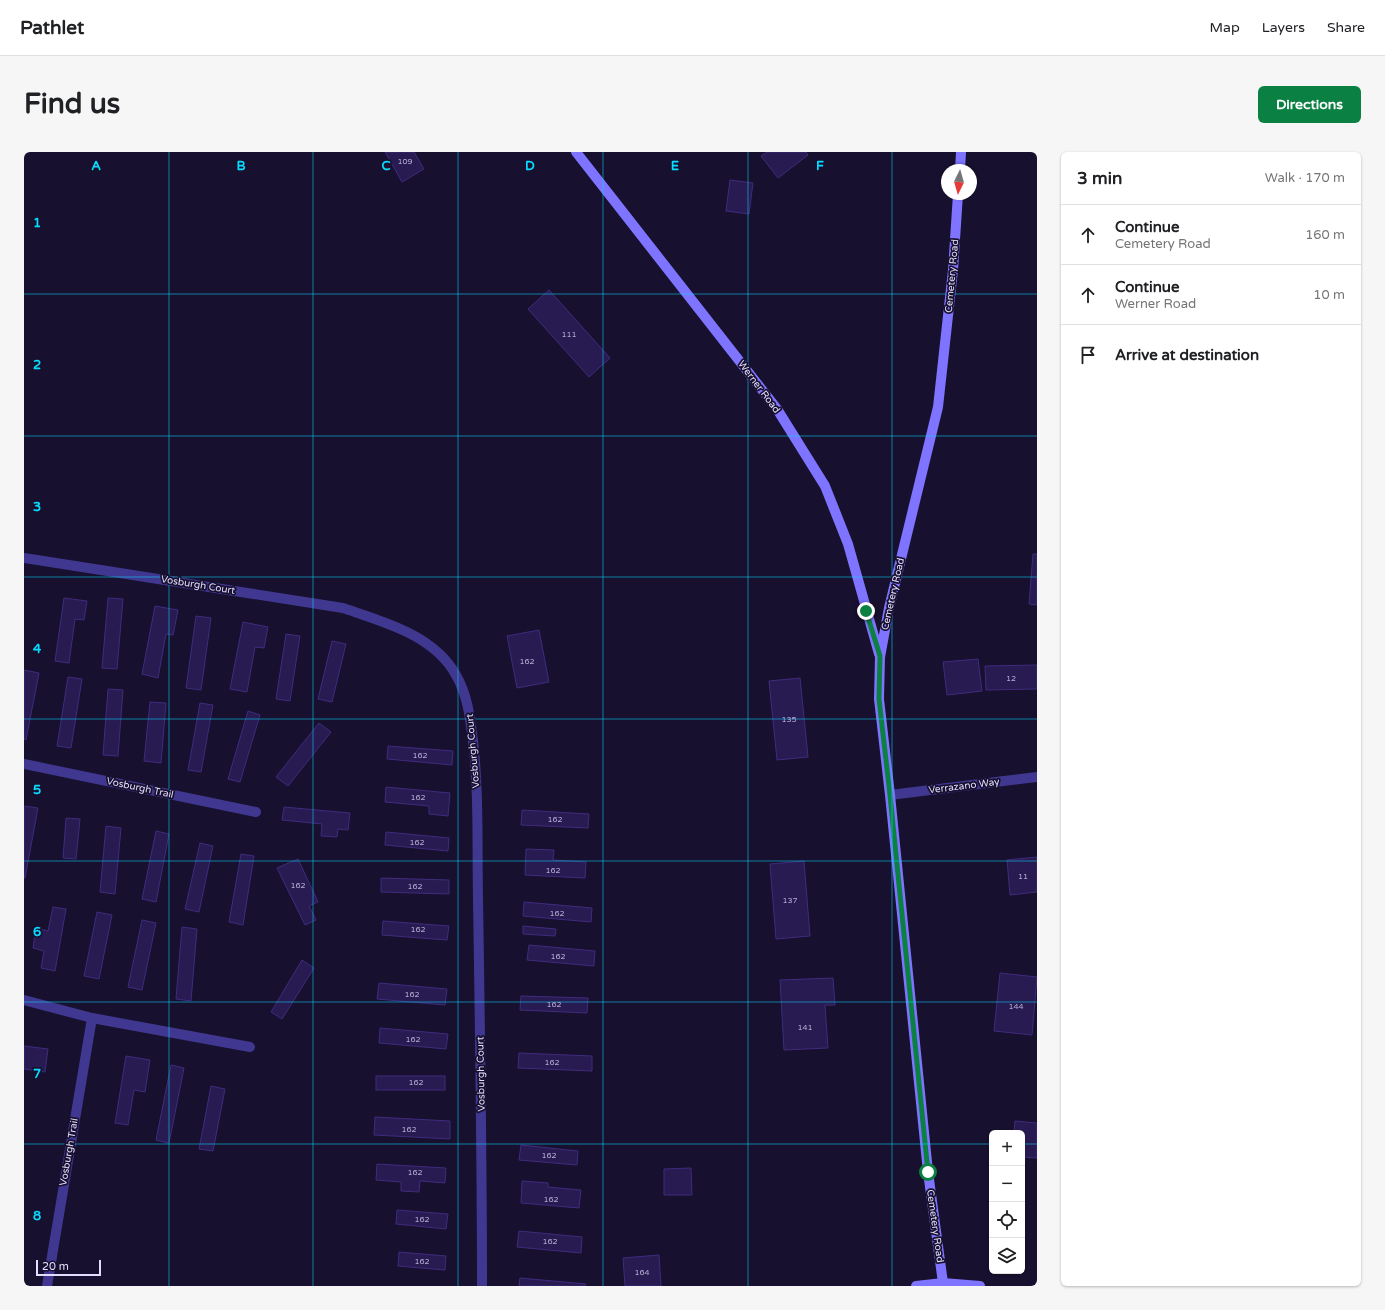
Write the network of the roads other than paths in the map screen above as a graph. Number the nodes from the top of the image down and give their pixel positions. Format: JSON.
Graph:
{"nodes":[{"id":1,"x":576,"y":152,"type":"edge"},
{"id":2,"x":961,"y":152,"type":"edge"},
{"id":3,"x":960,"y":164,"type":"edge"},
{"id":4,"x":958,"y":200,"type":"edge"},
{"id":5,"x":24,"y":558,"type":"edge"},
{"id":6,"x":880,"y":656,"type":"junction"},
{"id":7,"x":24,"y":764,"type":"edge"},
{"id":8,"x":1037,"y":777,"type":"edge"},
{"id":9,"x":890,"y":795,"type":"junction"},
{"id":10,"x":256,"y":812,"type":"dead end"},
{"id":11,"x":24,"y":1000,"type":"edge"},
{"id":12,"x":92,"y":1018,"type":"junction"},
{"id":13,"x":250,"y":1047,"type":"dead end"},
{"id":14,"x":943,"y":1285,"type":"edge"},
{"id":15,"x":47,"y":1286,"type":"edge"},
{"id":16,"x":482,"y":1286,"type":"edge"},
{"id":17,"x":916,"y":1286,"type":"edge"},
{"id":18,"x":980,"y":1286,"type":"edge"}],
"edges":[{"from":1,"to":6,"type":"street","name":"Werner Road"},
{"from":2,"to":3,"type":"street"},
{"from":4,"to":6,"type":"street","name":"Cemetery Road"},
{"from":5,"to":16,"type":"street","name":"Vosburgh Court"},
{"from":6,"to":9,"type":"street","name":"Cemetery Road"},
{"from":7,"to":10,"type":"street","name":"Vosburgh Trail"},
{"from":8,"to":9,"type":"street","name":"Verrazano Way"},
{"from":9,"to":14,"type":"street","name":"Cemetery Road"},
{"from":11,"to":12,"type":"street"},
{"from":12,"to":13,"type":"street"},
{"from":12,"to":15,"type":"street","name":"Vosburgh Trail"},
{"from":14,"to":17,"type":"street"},
{"from":14,"to":18,"type":"street"}]}
